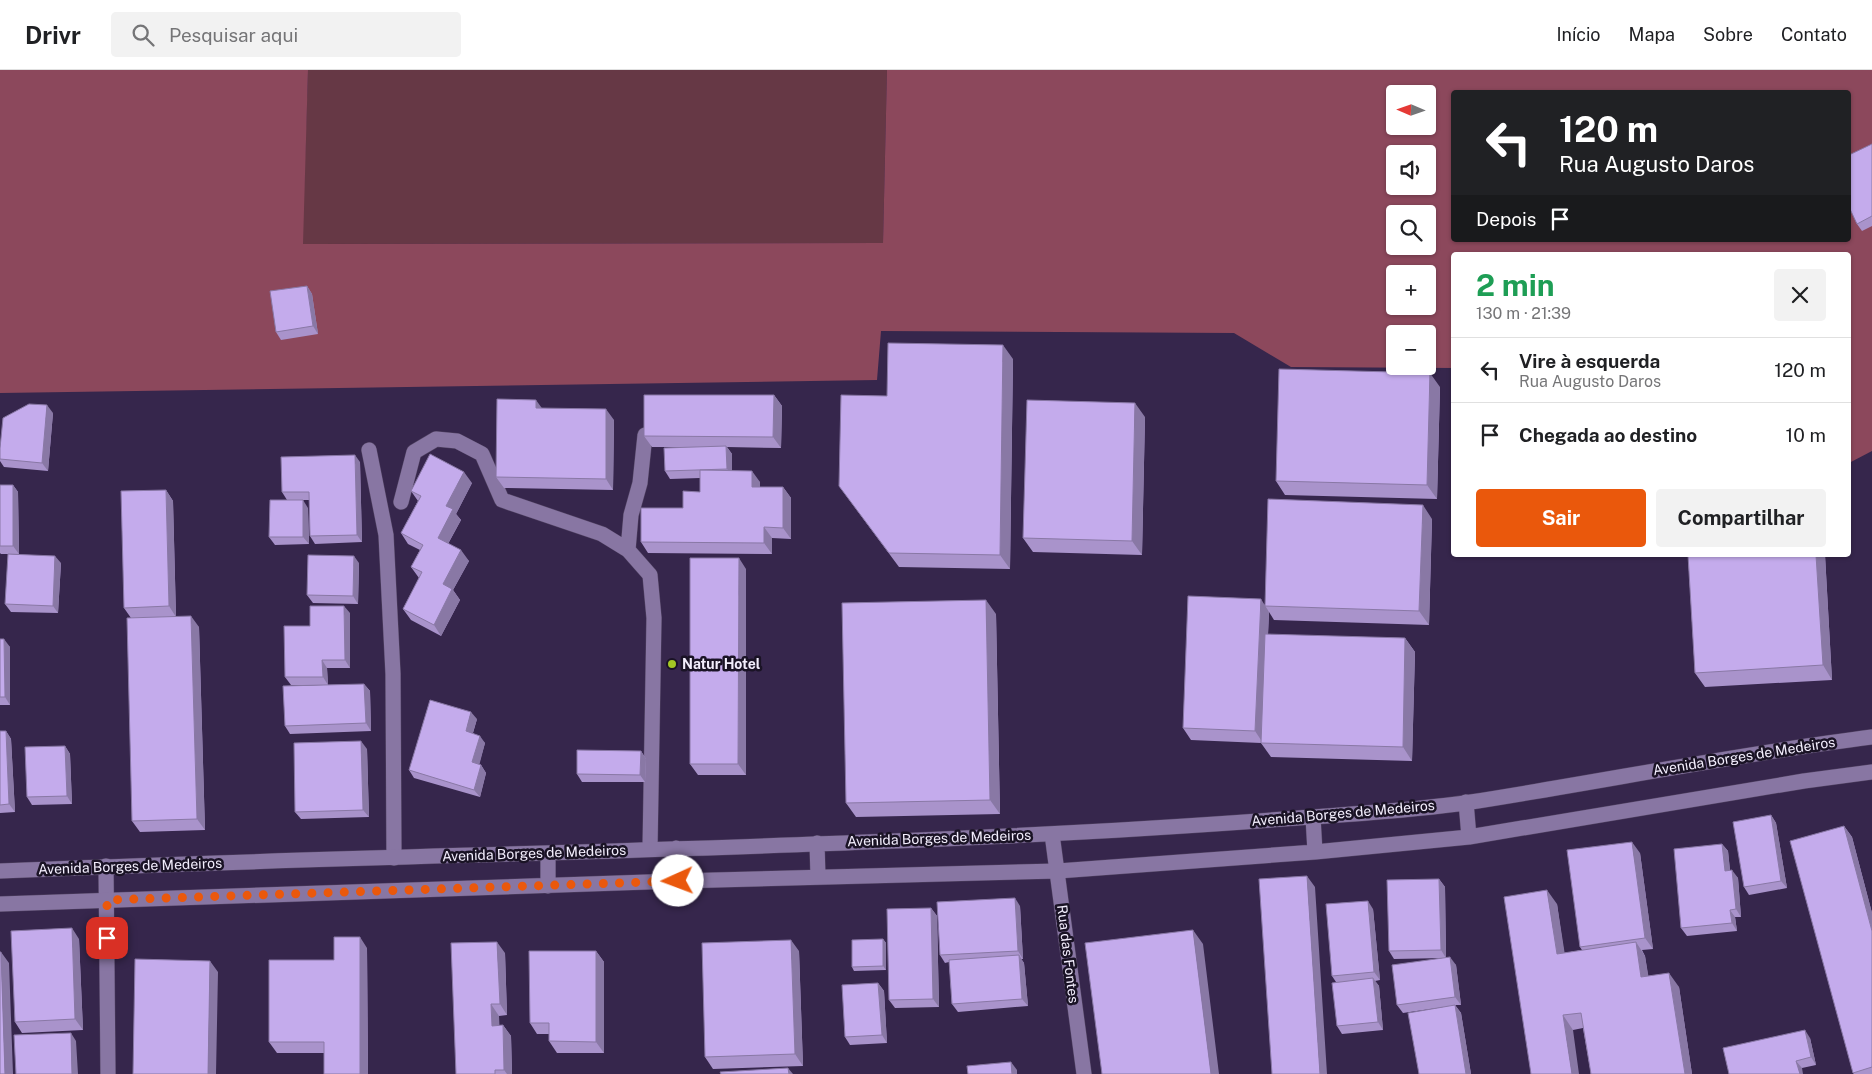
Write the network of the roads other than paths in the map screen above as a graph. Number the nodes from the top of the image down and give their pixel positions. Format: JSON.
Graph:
{"nodes":[{"id":1,"x":645,"y":435,"type":"edge"},
{"id":2,"x":369,"y":450,"type":"dead end"},
{"id":3,"x":401,"y":502,"type":"dead end"},
{"id":4,"x":628,"y":550,"type":"junction"},
{"id":5,"x":1872,"y":737,"type":"edge"},
{"id":6,"x":1872,"y":772,"type":"edge"},
{"id":7,"x":1466,"y":802,"type":"junction"},
{"id":8,"x":1313,"y":817,"type":"junction"},
{"id":9,"x":1052,"y":834,"type":"junction"},
{"id":10,"x":1470,"y":837,"type":"junction"},
{"id":11,"x":817,"y":843,"type":"junction"},
{"id":12,"x":676,"y":848,"type":"junction"},
{"id":13,"x":650,"y":849,"type":"junction"},
{"id":14,"x":1315,"y":852,"type":"junction"},
{"id":15,"x":548,"y":854,"type":"junction"},
{"id":16,"x":394,"y":858,"type":"junction"},
{"id":17,"x":106,"y":866,"type":"junction"},
{"id":18,"x":0,"y":871,"type":"edge"},
{"id":19,"x":1058,"y":871,"type":"junction"},
{"id":20,"x":818,"y":877,"type":"junction"},
{"id":21,"x":678,"y":881,"type":"junction"},
{"id":22,"x":548,"y":886,"type":"junction"},
{"id":23,"x":107,"y":900,"type":"junction"},
{"id":24,"x":0,"y":904,"type":"edge"},
{"id":25,"x":108,"y":1074,"type":"edge"},
{"id":26,"x":1084,"y":1074,"type":"edge"}],
"edges":[{"from":1,"to":4,"type":"main road"},
{"from":2,"to":16,"type":"main road"},
{"from":3,"to":4,"type":"main road"},
{"from":4,"to":13,"type":"main road"},
{"from":5,"to":7,"type":"main road","name":"Avenida Borges de Medeiros"},
{"from":6,"to":10,"type":"main road"},
{"from":7,"to":8,"type":"main road","name":"Avenida Borges de Medeiros"},
{"from":7,"to":10,"type":"main road"},
{"from":8,"to":9,"type":"main road","name":"Avenida Borges de Medeiros"},
{"from":8,"to":14,"type":"main road"},
{"from":9,"to":11,"type":"main road","name":"Avenida Borges de Medeiros"},
{"from":9,"to":19,"type":"main road","name":"Rua das Fontes"},
{"from":10,"to":14,"type":"main road"},
{"from":11,"to":12,"type":"main road","name":"Avenida Borges de Medeiros"},
{"from":11,"to":20,"type":"main road"},
{"from":12,"to":13,"type":"main road","name":"Avenida Borges de Medeiros"},
{"from":12,"to":21,"type":"main road"},
{"from":13,"to":15,"type":"main road","name":"Avenida Borges de Medeiros"},
{"from":14,"to":19,"type":"main road"},
{"from":15,"to":16,"type":"main road","name":"Avenida Borges de Medeiros"},
{"from":15,"to":22,"type":"main road"},
{"from":16,"to":17,"type":"main road","name":"Avenida Borges de Medeiros"},
{"from":17,"to":18,"type":"main road","name":"Avenida Borges de Medeiros"},
{"from":17,"to":23,"type":"main road"},
{"from":19,"to":20,"type":"main road"},
{"from":19,"to":26,"type":"main road","name":"Rua das Fontes"},
{"from":20,"to":21,"type":"main road"},
{"from":21,"to":22,"type":"main road"},
{"from":22,"to":23,"type":"main road"},
{"from":23,"to":24,"type":"main road"},
{"from":23,"to":25,"type":"main road"}]}
